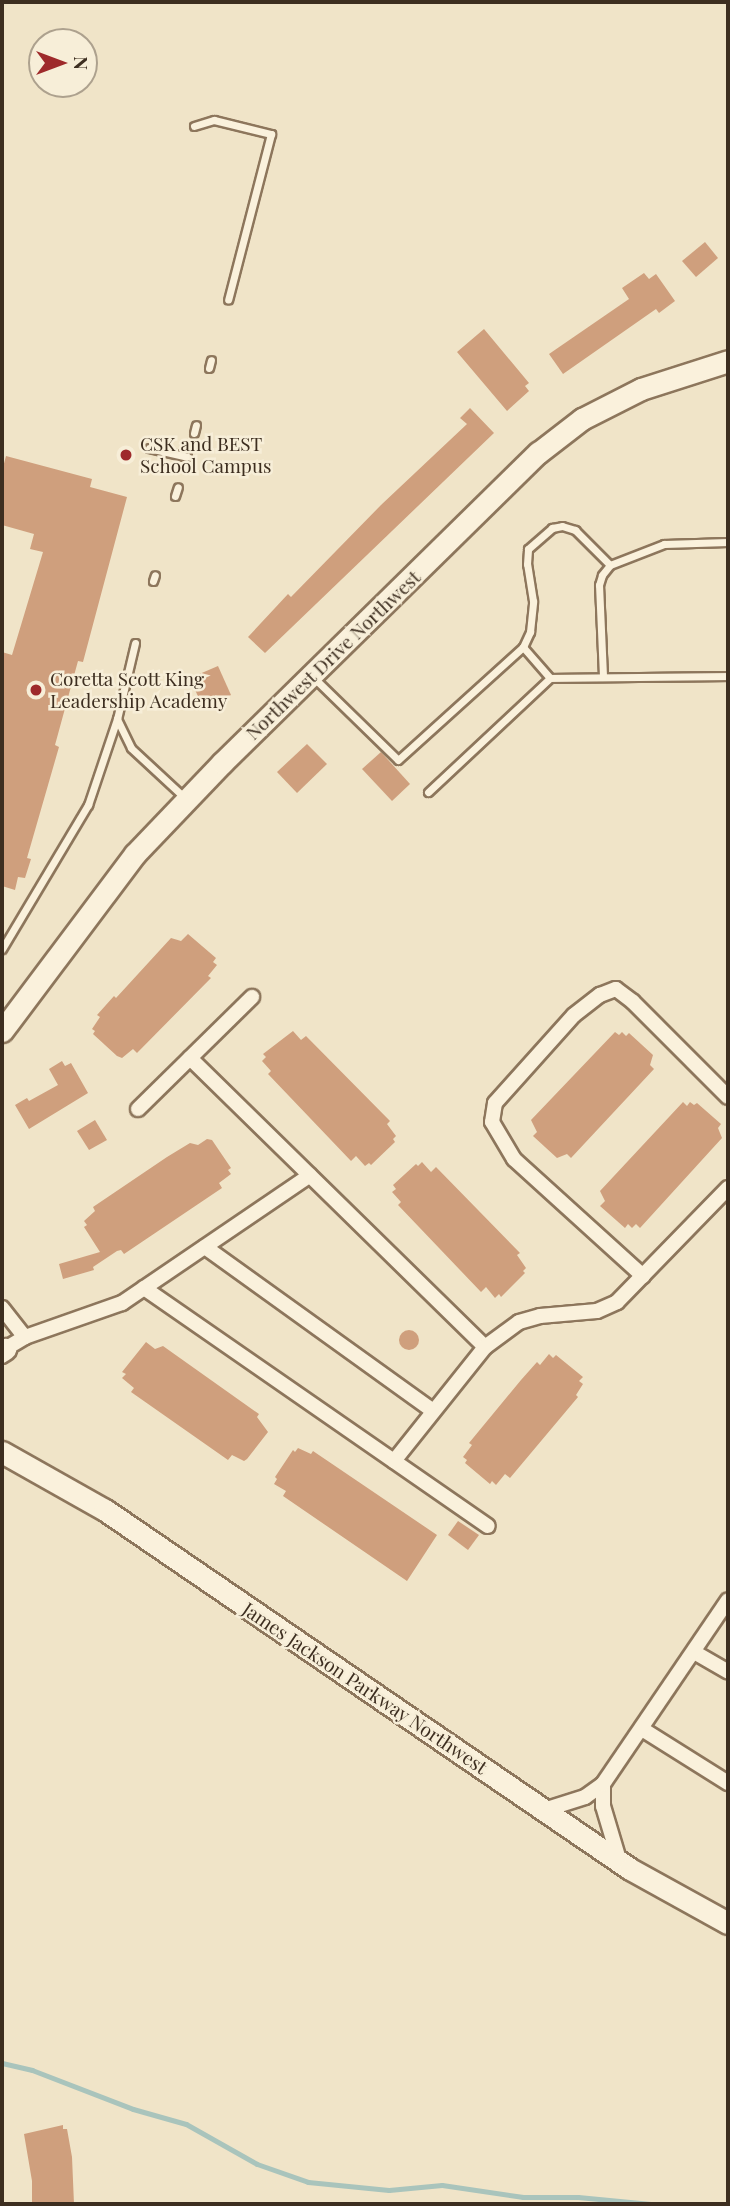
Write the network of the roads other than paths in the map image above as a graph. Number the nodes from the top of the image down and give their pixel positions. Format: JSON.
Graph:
{"nodes":[{"id":1,"x":194,"y":126,"type":"dead end"},
{"id":2,"x":228,"y":300,"type":"dead end"},
{"id":3,"x":728,"y":360,"type":"edge"},
{"id":4,"x":149,"y":448,"type":"dead end"},
{"id":5,"x":187,"y":457,"type":"dead end"},
{"id":6,"x":177,"y":487,"type":"dead end"},
{"id":7,"x":175,"y":496,"type":"dead end"},
{"id":8,"x":728,"y":542,"type":"edge"},
{"id":9,"x":610,"y":565,"type":"junction"},
{"id":10,"x":135,"y":643,"type":"dead end"},
{"id":11,"x":523,"y":647,"type":"junction"},
{"id":12,"x":312,"y":675,"type":"junction"},
{"id":13,"x":603,"y":676,"type":"junction"},
{"id":14,"x":728,"y":676,"type":"edge"},
{"id":15,"x":550,"y":678,"type":"junction"},
{"id":16,"x":117,"y":719,"type":"junction"},
{"id":17,"x":428,"y":792,"type":"dead end"},
{"id":18,"x":187,"y":800,"type":"junction"},
{"id":19,"x":2,"y":949,"type":"edge"},
{"id":20,"x":252,"y":997,"type":"dead end"},
{"id":21,"x":2,"y":1031,"type":"edge"},
{"id":22,"x":190,"y":1058,"type":"junction"},
{"id":23,"x":728,"y":1097,"type":"edge"},
{"id":24,"x":138,"y":1109,"type":"dead end"},
{"id":25,"x":310,"y":1175,"type":"junction"},
{"id":26,"x":728,"y":1188,"type":"edge"},
{"id":27,"x":205,"y":1247,"type":"junction"},
{"id":28,"x":642,"y":1276,"type":"junction"},
{"id":29,"x":144,"y":1288,"type":"junction"},
{"id":30,"x":2,"y":1308,"type":"edge"},
{"id":31,"x":24,"y":1337,"type":"junction"},
{"id":32,"x":485,"y":1347,"type":"junction"},
{"id":33,"x":3,"y":1352,"type":"edge"},
{"id":34,"x":433,"y":1411,"type":"junction"},
{"id":35,"x":2,"y":1452,"type":"edge"},
{"id":36,"x":394,"y":1461,"type":"junction"},
{"id":37,"x":488,"y":1526,"type":"dead end"},
{"id":38,"x":728,"y":1600,"type":"edge"},
{"id":39,"x":694,"y":1652,"type":"junction"},
{"id":40,"x":728,"y":1672,"type":"edge"},
{"id":41,"x":642,"y":1729,"type":"junction"},
{"id":42,"x":728,"y":1783,"type":"edge"},
{"id":43,"x":603,"y":1784,"type":"junction"},
{"id":44,"x":544,"y":1810,"type":"junction"},
{"id":45,"x":620,"y":1863,"type":"junction"},
{"id":46,"x":728,"y":1923,"type":"edge"}],
"edges":[{"from":1,"to":2,"type":"lane"},
{"from":3,"to":12,"type":"street","name":"Northwest Drive Northwest"},
{"from":4,"to":5,"type":"lane"},
{"from":6,"to":7,"type":"lane"},
{"from":8,"to":9,"type":"lane"},
{"from":9,"to":11,"type":"lane"},
{"from":9,"to":13,"type":"lane"},
{"from":10,"to":16,"type":"lane"},
{"from":11,"to":12,"type":"lane"},
{"from":11,"to":15,"type":"lane"},
{"from":12,"to":18,"type":"street","name":"Northwest Drive Northwest"},
{"from":13,"to":14,"type":"lane"},
{"from":13,"to":15,"type":"lane"},
{"from":15,"to":17,"type":"lane"},
{"from":16,"to":18,"type":"lane"},
{"from":16,"to":19,"type":"lane"},
{"from":18,"to":21,"type":"street","name":"Northwest Drive Northwest"},
{"from":20,"to":22,"type":"street"},
{"from":22,"to":24,"type":"street"},
{"from":22,"to":25,"type":"street"},
{"from":23,"to":28,"type":"street"},
{"from":25,"to":27,"type":"street"},
{"from":25,"to":32,"type":"street"},
{"from":26,"to":28,"type":"street"},
{"from":27,"to":29,"type":"street"},
{"from":27,"to":34,"type":"street"},
{"from":28,"to":32,"type":"street"},
{"from":29,"to":31,"type":"street"},
{"from":29,"to":36,"type":"street"},
{"from":30,"to":31,"type":"street"},
{"from":31,"to":33,"type":"street"},
{"from":32,"to":34,"type":"street"},
{"from":34,"to":36,"type":"street"},
{"from":35,"to":44,"type":"street","name":"James Jackson Parkway Northwest"},
{"from":36,"to":37,"type":"street"},
{"from":38,"to":39,"type":"street"},
{"from":39,"to":40,"type":"street"},
{"from":39,"to":41,"type":"street"},
{"from":41,"to":42,"type":"street"},
{"from":41,"to":43,"type":"street"},
{"from":43,"to":44,"type":"street"},
{"from":43,"to":45,"type":"street"},
{"from":44,"to":45,"type":"street","name":"James Jackson Parkway Northwest"},
{"from":45,"to":46,"type":"street","name":"James Jackson Parkway Northwest"}]}
